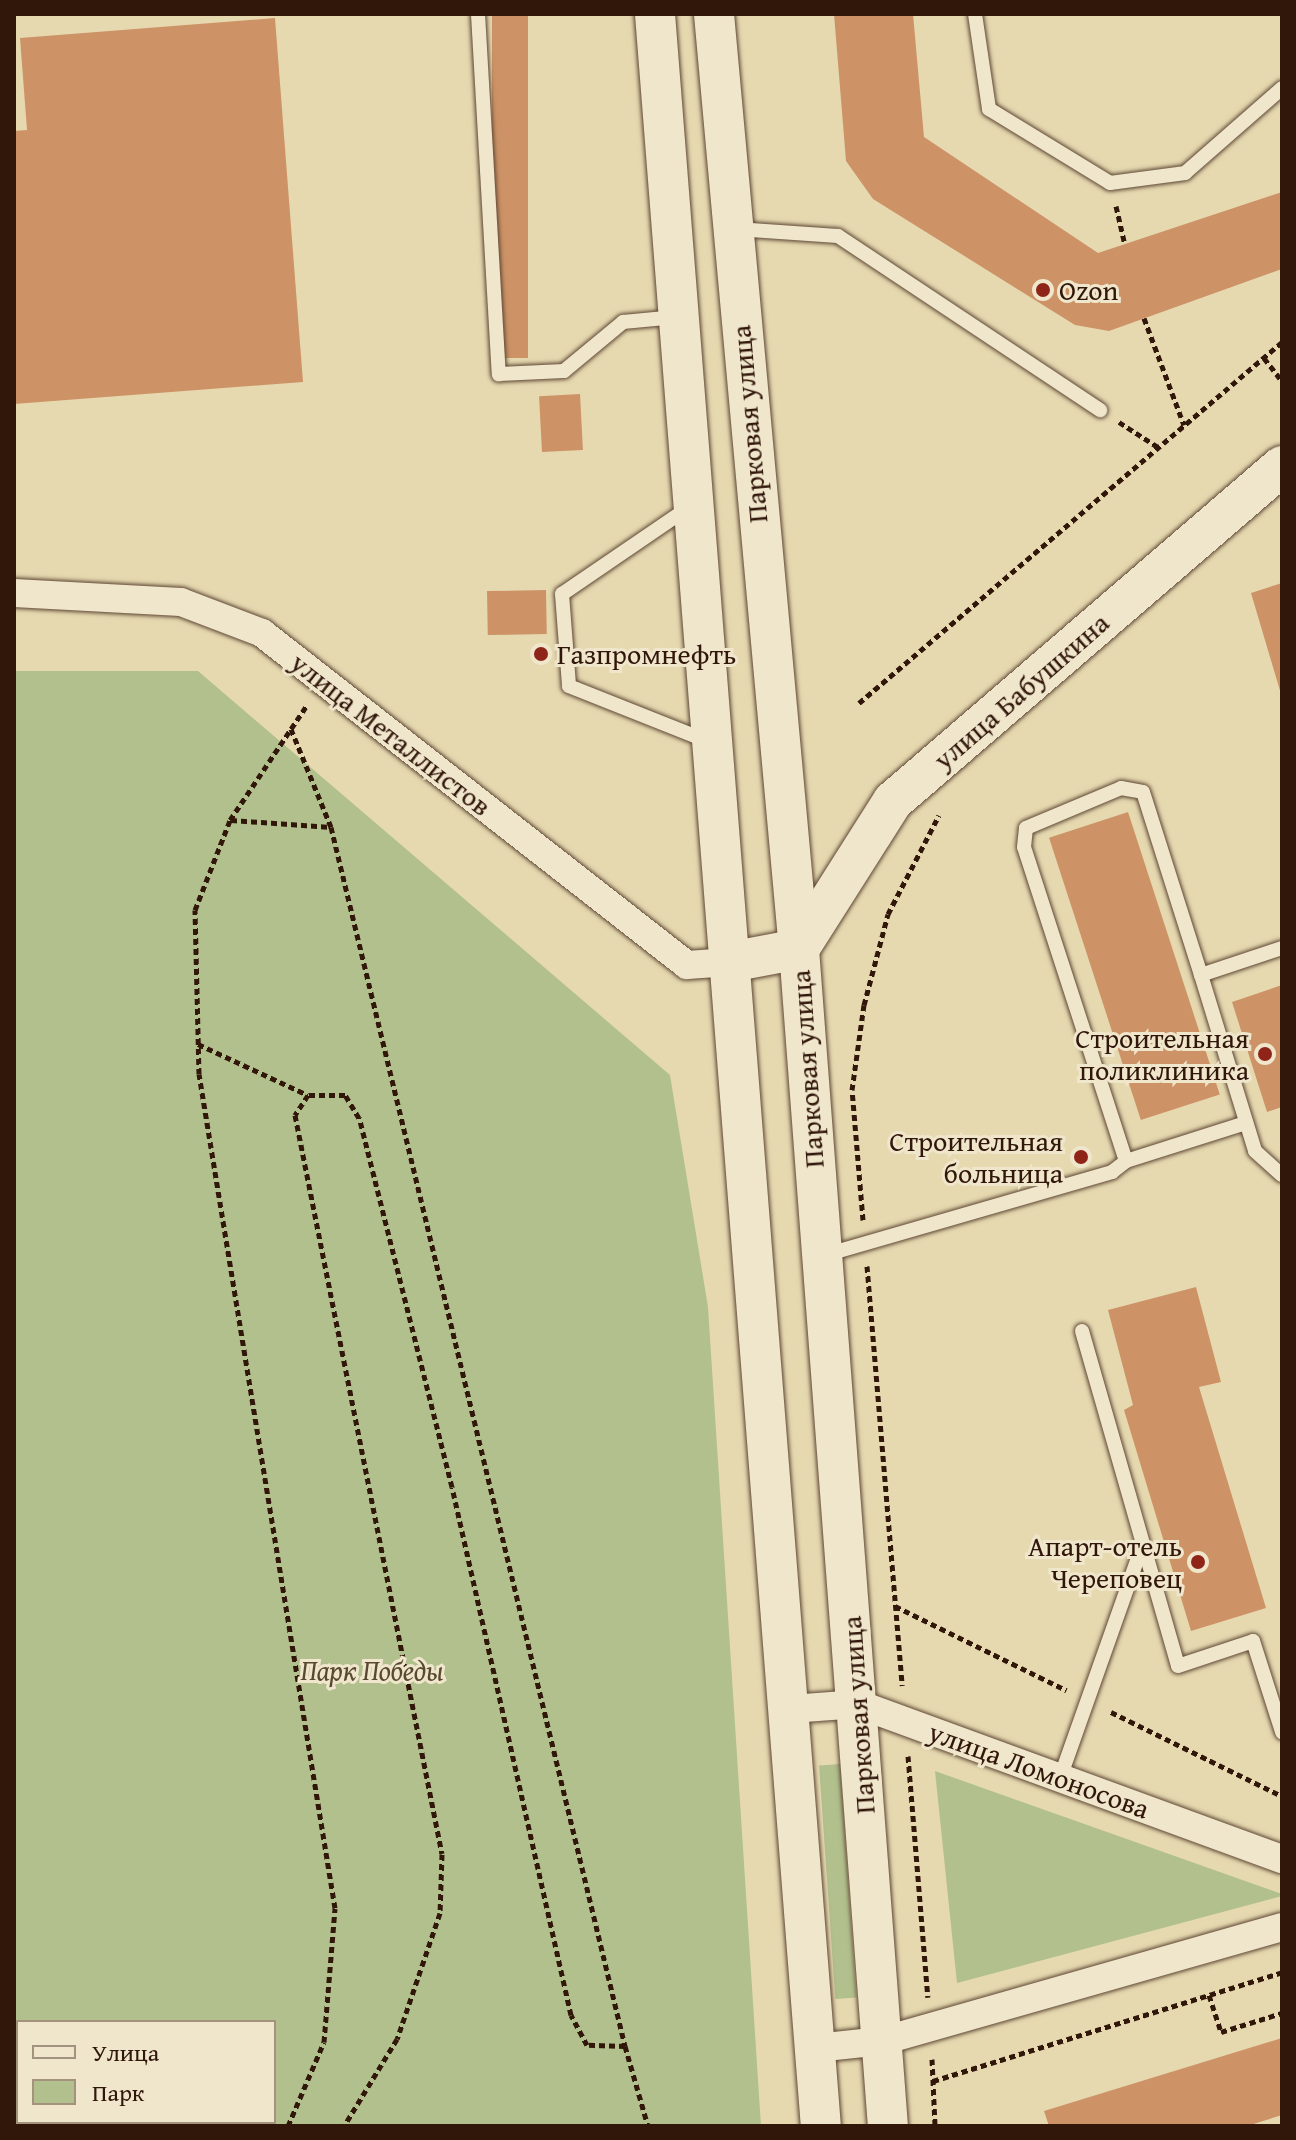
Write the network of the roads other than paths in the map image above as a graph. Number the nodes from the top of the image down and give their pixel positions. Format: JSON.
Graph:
{"nodes":[{"id":1,"x":478,"y":14,"type":"edge"},
{"id":2,"x":655,"y":14,"type":"edge"},
{"id":3,"x":714,"y":14,"type":"edge"},
{"id":4,"x":975,"y":14,"type":"edge"},
{"id":5,"x":1282,"y":88,"type":"edge"},
{"id":6,"x":731,"y":229,"type":"junction"},
{"id":7,"x":677,"y":317,"type":"junction"},
{"id":8,"x":1100,"y":410,"type":"road end"},
{"id":9,"x":1282,"y":466,"type":"edge"},
{"id":10,"x":691,"y":506,"type":"junction"},
{"id":11,"x":14,"y":593,"type":"edge"},
{"id":12,"x":714,"y":744,"type":"junction"},
{"id":13,"x":1282,"y":948,"type":"edge"},
{"id":14,"x":799,"y":949,"type":"junction"},
{"id":15,"x":730,"y":962,"type":"junction"},
{"id":16,"x":1201,"y":975,"type":"junction"},
{"id":17,"x":1246,"y":1123,"type":"junction"},
{"id":18,"x":1126,"y":1161,"type":"junction"},
{"id":19,"x":1282,"y":1175,"type":"edge"},
{"id":20,"x":820,"y":1256,"type":"junction"},
{"id":21,"x":1082,"y":1331,"type":"dead end"},
{"id":22,"x":1143,"y":1543,"type":"junction"},
{"id":23,"x":858,"y":1704,"type":"junction"},
{"id":24,"x":791,"y":1709,"type":"junction"},
{"id":25,"x":1282,"y":1732,"type":"edge"},
{"id":26,"x":1060,"y":1778,"type":"junction"},
{"id":27,"x":1282,"y":1859,"type":"edge"},
{"id":28,"x":1282,"y":1927,"type":"edge"},
{"id":29,"x":882,"y":2041,"type":"junction"},
{"id":30,"x":816,"y":2048,"type":"junction"},
{"id":31,"x":821,"y":2126,"type":"edge"},
{"id":32,"x":888,"y":2126,"type":"edge"}],
"edges":[{"from":1,"to":7,"type":"lane"},
{"from":2,"to":7,"type":"main road"},
{"from":3,"to":6,"type":"main road","name":"Парковая улица"},
{"from":4,"to":5,"type":"lane"},
{"from":6,"to":8,"type":"lane"},
{"from":6,"to":14,"type":"main road","name":"Парковая улица"},
{"from":7,"to":10,"type":"main road"},
{"from":9,"to":14,"type":"main road","name":"улица Бабушкина"},
{"from":10,"to":12,"type":"main road"},
{"from":10,"to":12,"type":"lane"},
{"from":11,"to":15,"type":"street","name":"улица Металлистов"},
{"from":12,"to":15,"type":"main road"},
{"from":13,"to":16,"type":"lane"},
{"from":14,"to":15,"type":"main road"},
{"from":14,"to":20,"type":"main road","name":"Парковая улица"},
{"from":15,"to":24,"type":"main road"},
{"from":16,"to":17,"type":"lane"},
{"from":16,"to":18,"type":"lane"},
{"from":17,"to":18,"type":"lane"},
{"from":17,"to":19,"type":"lane"},
{"from":18,"to":20,"type":"lane"},
{"from":20,"to":23,"type":"main road","name":"Парковая улица"},
{"from":21,"to":22,"type":"lane"},
{"from":22,"to":25,"type":"lane"},
{"from":22,"to":26,"type":"lane"},
{"from":23,"to":24,"type":"street","name":"улица Ломоносова"},
{"from":23,"to":26,"type":"street","name":"улица Ломоносова"},
{"from":23,"to":29,"type":"main road","name":"Парковая улица"},
{"from":24,"to":30,"type":"main road"},
{"from":26,"to":27,"type":"street","name":"улица Ломоносова"},
{"from":28,"to":29,"type":"street"},
{"from":29,"to":30,"type":"street"},
{"from":29,"to":32,"type":"main road","name":"Парковая улица"},
{"from":30,"to":31,"type":"main road"}]}
